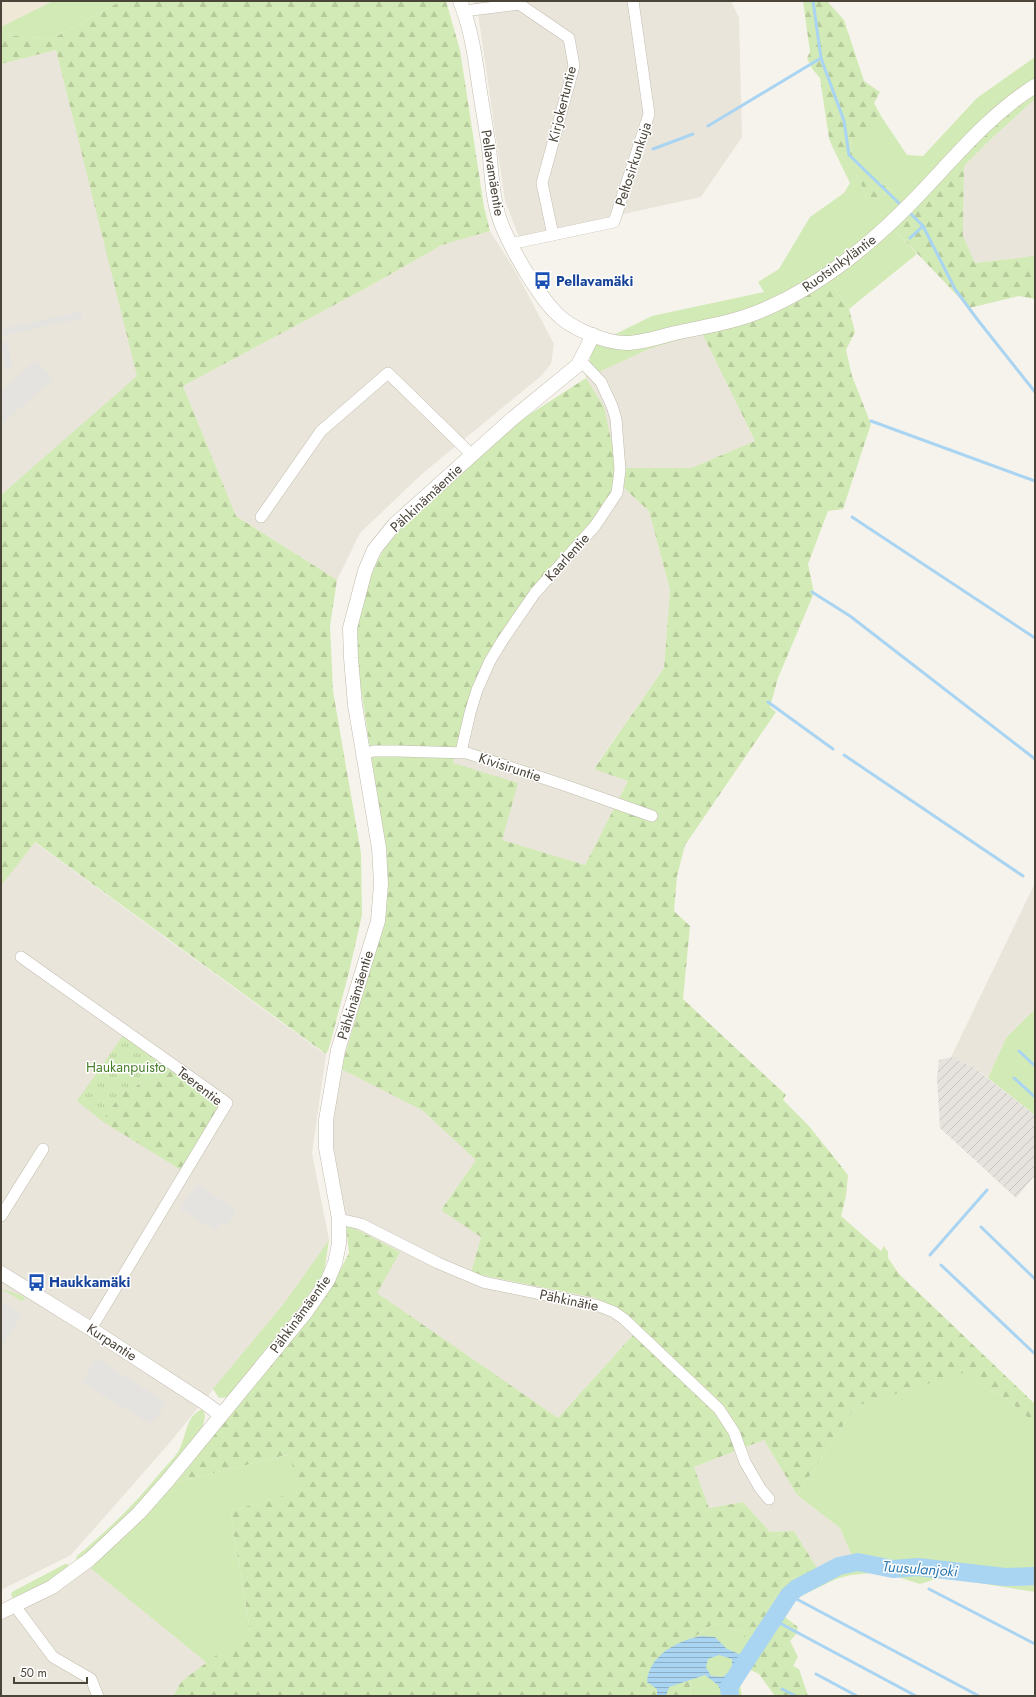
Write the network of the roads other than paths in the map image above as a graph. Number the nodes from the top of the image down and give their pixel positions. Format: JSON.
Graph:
{"nodes":[{"id":1,"x":634,"y":1,"type":"edge"},
{"id":2,"x":462,"y":6,"type":"edge"},
{"id":3,"x":1035,"y":86,"type":"edge"},
{"id":4,"x":553,"y":235,"type":"junction"},
{"id":5,"x":510,"y":244,"type":"junction"},
{"id":6,"x":593,"y":335,"type":"junction"},
{"id":7,"x":580,"y":360,"type":"junction"},
{"id":8,"x":473,"y":456,"type":"junction"},
{"id":9,"x":262,"y":517,"type":"dead end"},
{"id":10,"x":461,"y":752,"type":"junction"},
{"id":11,"x":362,"y":754,"type":"junction"},
{"id":12,"x":652,"y":816,"type":"dead end"},
{"id":13,"x":21,"y":957,"type":"dead end"},
{"id":14,"x":43,"y":1149,"type":"dead end"},
{"id":15,"x":1,"y":1216,"type":"edge"},
{"id":16,"x":338,"y":1219,"type":"junction"},
{"id":17,"x":1,"y":1273,"type":"edge"},
{"id":18,"x":91,"y":1328,"type":"junction"},
{"id":19,"x":221,"y":1415,"type":"junction"},
{"id":20,"x":769,"y":1499,"type":"dead end"},
{"id":21,"x":15,"y":1606,"type":"junction"},
{"id":22,"x":1,"y":1612,"type":"edge"},
{"id":23,"x":98,"y":1696,"type":"edge"}],
"edges":[{"from":1,"to":4,"type":"street","name":"Peltosirkunkuja"},
{"from":2,"to":4,"type":"street","name":"Kirjokertuntie"},
{"from":2,"to":5,"type":"street","name":"Pellavamäentie"},
{"from":3,"to":6,"type":"street","name":"Ruotsinkyläntie"},
{"from":4,"to":5,"type":"street","name":"Peltosirkunkuja"},
{"from":5,"to":6,"type":"street","name":"Pellavamäentie"},
{"from":6,"to":7,"type":"street","name":"Pähkinämäentie"},
{"from":7,"to":8,"type":"street","name":"Pähkinämäentie"},
{"from":7,"to":10,"type":"street","name":"Kaarlentie"},
{"from":8,"to":9,"type":"street"},
{"from":8,"to":11,"type":"street","name":"Pähkinämäentie"},
{"from":10,"to":11,"type":"street","name":"Kivisiruntie"},
{"from":10,"to":12,"type":"street","name":"Kivisiruntie"},
{"from":11,"to":16,"type":"street","name":"Pähkinämäentie"},
{"from":13,"to":18,"type":"street","name":"Teerentie"},
{"from":14,"to":15,"type":"street"},
{"from":16,"to":19,"type":"street","name":"Pähkinämäentie"},
{"from":16,"to":20,"type":"street","name":"Pähkinätie"},
{"from":17,"to":18,"type":"street","name":"Kurpantie"},
{"from":18,"to":19,"type":"street","name":"Kurpantie"},
{"from":19,"to":21,"type":"street","name":"Pähkinämäentie"},
{"from":21,"to":22,"type":"street","name":"Pähkinämäentie"},
{"from":21,"to":23,"type":"street"}]}
